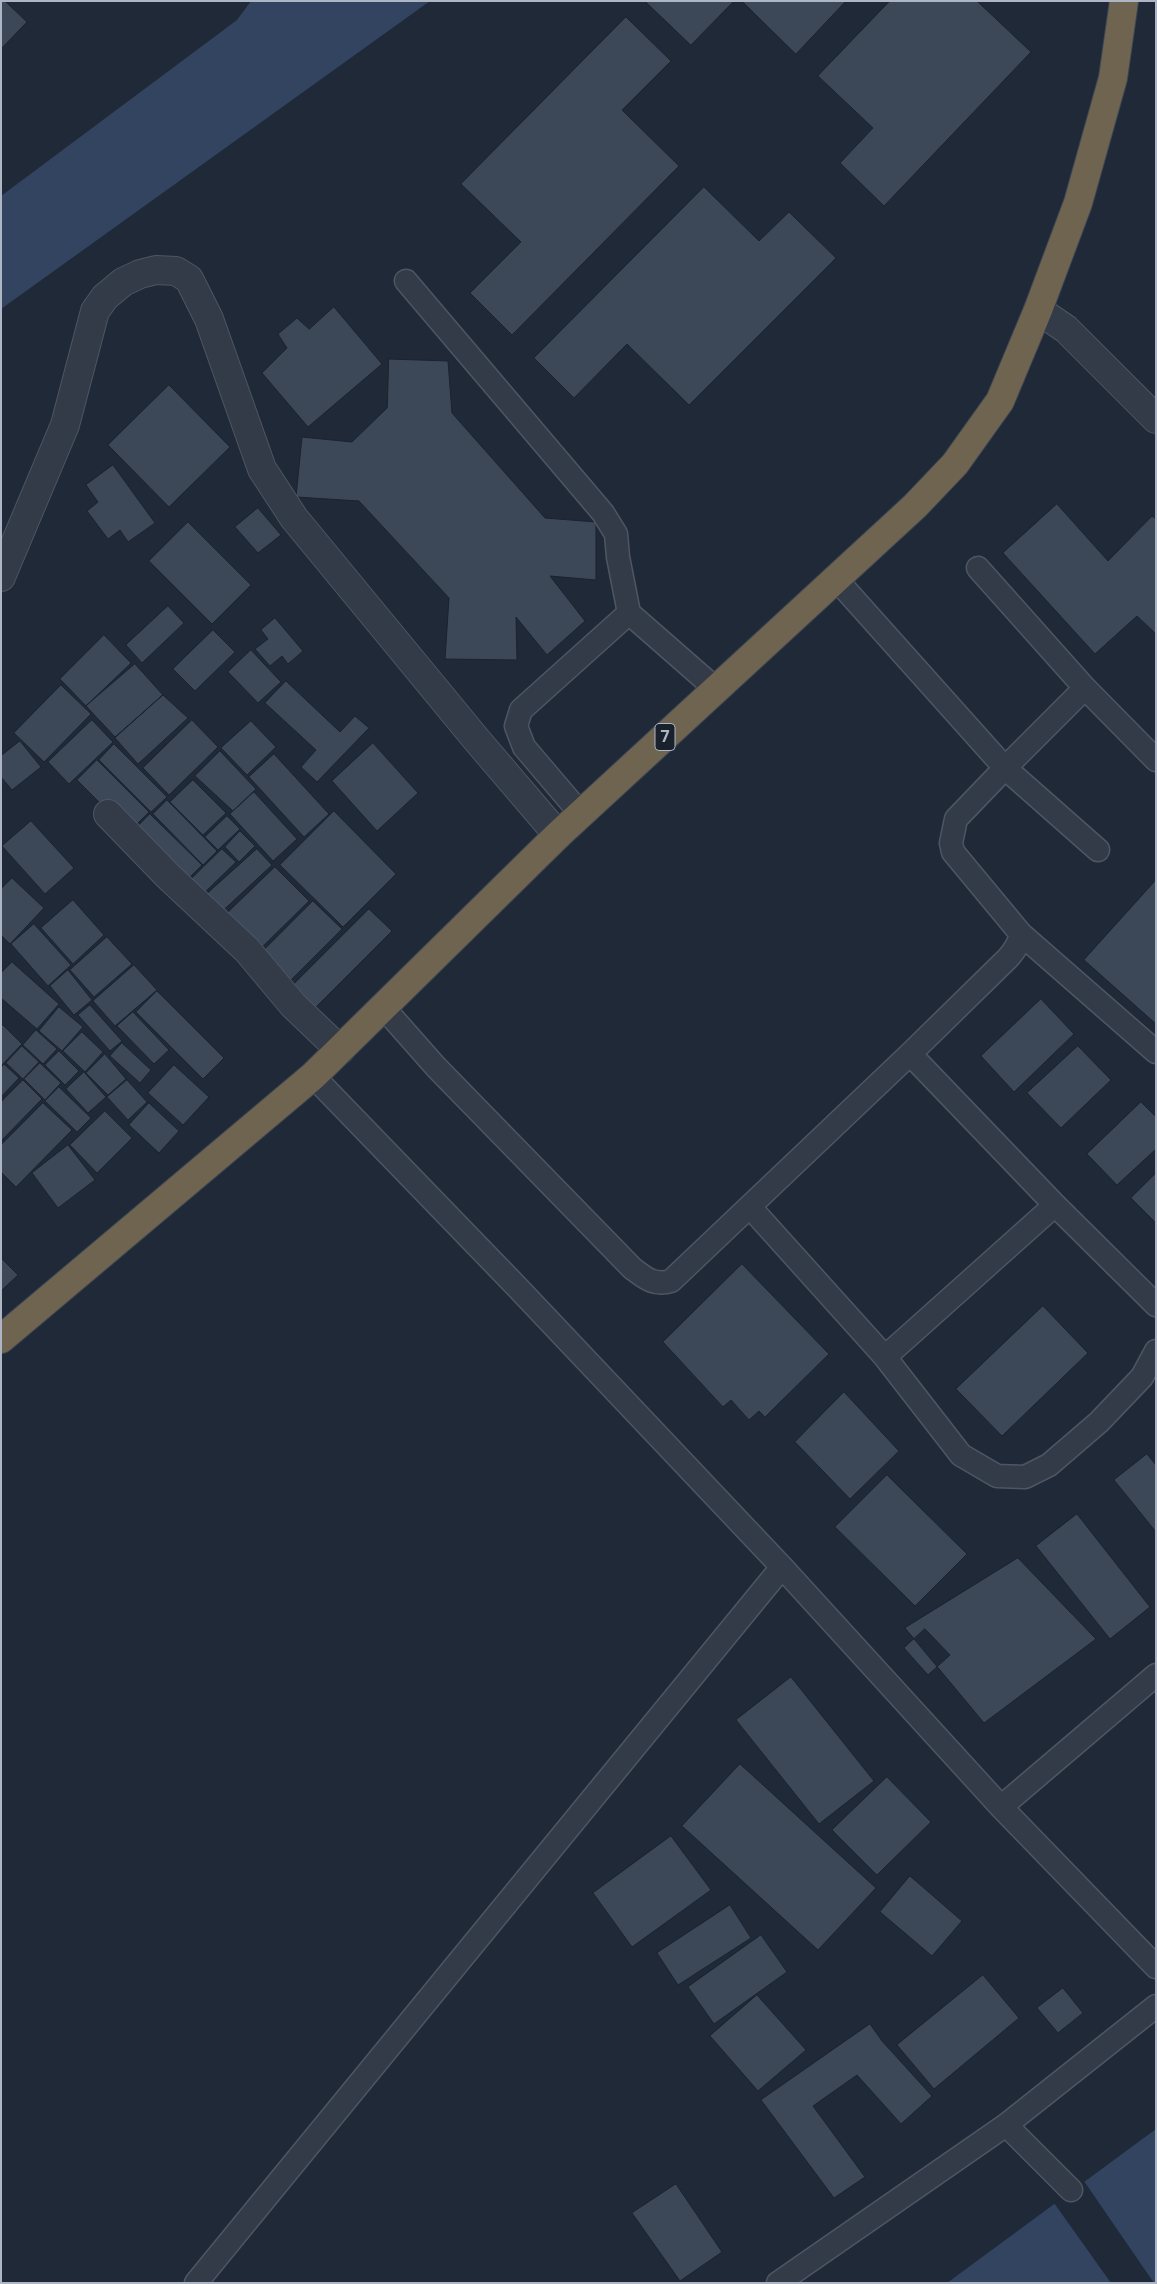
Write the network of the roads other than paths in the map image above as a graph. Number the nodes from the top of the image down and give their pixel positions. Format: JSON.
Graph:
{"nodes":[{"id":1,"x":1124,"y":1,"type":"edge"},
{"id":2,"x":406,"y":282,"type":"dead end"},
{"id":3,"x":1038,"y":310,"type":"junction"},
{"id":4,"x":1156,"y":418,"type":"edge"},
{"id":5,"x":978,"y":568,"type":"dead end"},
{"id":6,"x":1,"y":577,"type":"edge"},
{"id":7,"x":836,"y":579,"type":"junction"},
{"id":8,"x":629,"y":613,"type":"junction"},
{"id":9,"x":1084,"y":688,"type":"junction"},
{"id":10,"x":717,"y":690,"type":"junction"},
{"id":11,"x":1156,"y":760,"type":"edge"},
{"id":12,"x":1004,"y":768,"type":"junction"},
{"id":13,"x":108,"y":814,"type":"dead end"},
{"id":14,"x":581,"y":814,"type":"junction"},
{"id":15,"x":558,"y":835,"type":"junction"},
{"id":16,"x":1098,"y":850,"type":"dead end"},
{"id":17,"x":1021,"y":934,"type":"junction"},
{"id":18,"x":383,"y":1007,"type":"junction"},
{"id":19,"x":340,"y":1050,"type":"junction"},
{"id":20,"x":1156,"y":1052,"type":"edge"},
{"id":21,"x":910,"y":1054,"type":"junction"},
{"id":22,"x":312,"y":1076,"type":"junction"},
{"id":23,"x":1055,"y":1205,"type":"junction"},
{"id":24,"x":750,"y":1207,"type":"junction"},
{"id":25,"x":1156,"y":1305,"type":"edge"},
{"id":26,"x":1,"y":1339,"type":"edge"},
{"id":27,"x":1156,"y":1351,"type":"edge"},
{"id":28,"x":885,"y":1357,"type":"junction"},
{"id":29,"x":782,"y":1567,"type":"junction"},
{"id":30,"x":1156,"y":1675,"type":"edge"},
{"id":31,"x":1001,"y":1807,"type":"junction"},
{"id":32,"x":1156,"y":1967,"type":"edge"},
{"id":33,"x":1156,"y":2006,"type":"edge"},
{"id":34,"x":1006,"y":2125,"type":"junction"},
{"id":35,"x":1071,"y":2190,"type":"dead end"},
{"id":36,"x":196,"y":2283,"type":"edge"},
{"id":37,"x":778,"y":2283,"type":"edge"}],
"edges":[{"from":1,"to":3,"type":"highway","number":"7"},
{"from":2,"to":8,"type":"lane"},
{"from":3,"to":4,"type":"street"},
{"from":3,"to":7,"type":"highway","number":"7"},
{"from":5,"to":9,"type":"lane"},
{"from":6,"to":15,"type":"street"},
{"from":7,"to":10,"type":"highway","number":"7"},
{"from":7,"to":12,"type":"lane"},
{"from":8,"to":10,"type":"lane"},
{"from":8,"to":14,"type":"lane"},
{"from":9,"to":11,"type":"lane"},
{"from":9,"to":12,"type":"lane"},
{"from":10,"to":14,"type":"highway","number":"7"},
{"from":12,"to":16,"type":"lane"},
{"from":12,"to":17,"type":"lane"},
{"from":13,"to":19,"type":"street"},
{"from":14,"to":15,"type":"highway","number":"7"},
{"from":15,"to":18,"type":"highway","number":"7"},
{"from":17,"to":20,"type":"lane"},
{"from":17,"to":21,"type":"lane"},
{"from":18,"to":19,"type":"highway","number":"7"},
{"from":18,"to":24,"type":"lane"},
{"from":19,"to":22,"type":"highway","number":"7"},
{"from":21,"to":23,"type":"lane"},
{"from":21,"to":24,"type":"lane"},
{"from":22,"to":26,"type":"highway","number":"7"},
{"from":22,"to":29,"type":"lane"},
{"from":23,"to":25,"type":"lane"},
{"from":23,"to":28,"type":"lane"},
{"from":24,"to":28,"type":"lane"},
{"from":27,"to":28,"type":"lane"},
{"from":29,"to":31,"type":"lane"},
{"from":29,"to":36,"type":"lane"},
{"from":30,"to":31,"type":"lane"},
{"from":31,"to":32,"type":"lane"},
{"from":33,"to":34,"type":"lane"},
{"from":34,"to":35,"type":"lane"},
{"from":34,"to":37,"type":"lane"}]}
